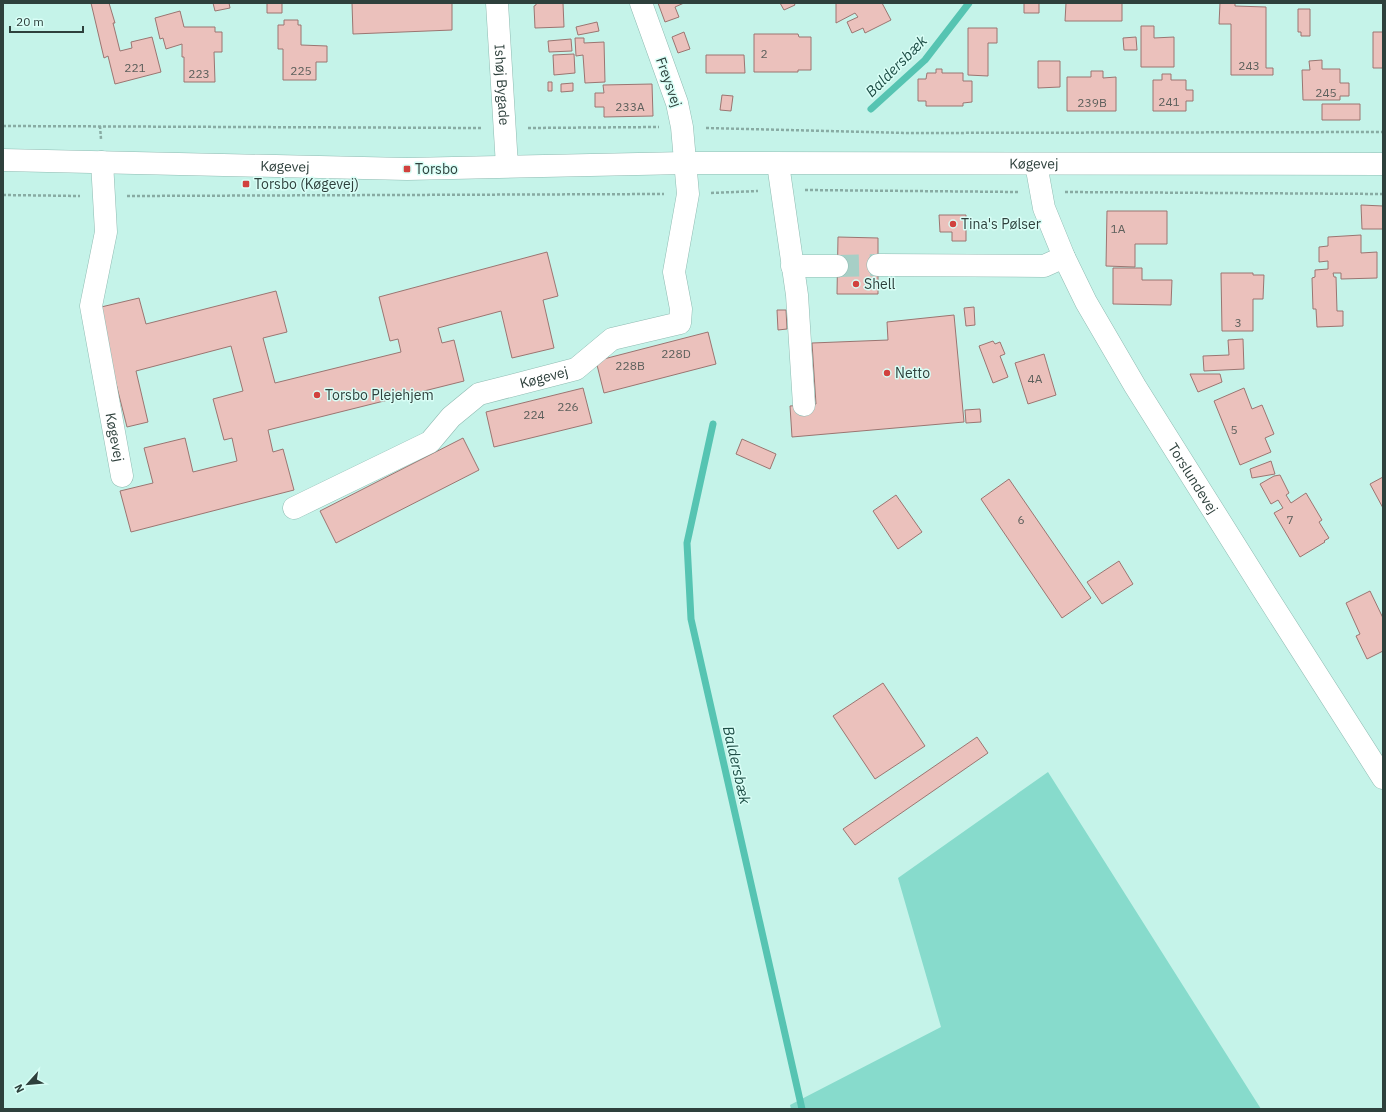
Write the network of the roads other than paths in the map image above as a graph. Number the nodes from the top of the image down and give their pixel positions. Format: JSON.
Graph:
{"nodes":[{"id":1,"x":497,"y":3,"type":"edge"},
{"id":2,"x":641,"y":3,"type":"edge"},
{"id":3,"x":3,"y":160,"type":"edge"},
{"id":4,"x":102,"y":162,"type":"junction"},
{"id":5,"x":685,"y":163,"type":"junction"},
{"id":6,"x":778,"y":164,"type":"junction"},
{"id":7,"x":1036,"y":164,"type":"junction"},
{"id":8,"x":1383,"y":164,"type":"edge"},
{"id":9,"x":507,"y":166,"type":"junction"},
{"id":10,"x":1064,"y":257,"type":"junction"},
{"id":11,"x":878,"y":265,"type":"tunnel mouth"},
{"id":12,"x":792,"y":266,"type":"junction"},
{"id":13,"x":837,"y":266,"type":"tunnel mouth"},
{"id":14,"x":804,"y":405,"type":"dead end"},
{"id":15,"x":122,"y":476,"type":"dead end"},
{"id":16,"x":294,"y":508,"type":"dead end"},
{"id":17,"x":1383,"y":778,"type":"edge"}],
"edges":[{"from":1,"to":9,"type":"street","name":"Ishøj Bygade"},
{"from":2,"to":5,"type":"street","name":"Freysvej"},
{"from":3,"to":4,"type":"street","name":"Køgevej"},
{"from":4,"to":9,"type":"street","name":"Køgevej"},
{"from":4,"to":15,"type":"street","name":"Køgevej"},
{"from":5,"to":6,"type":"street","name":"Køgevej"},
{"from":5,"to":9,"type":"street","name":"Køgevej"},
{"from":5,"to":16,"type":"street","name":"Køgevej"},
{"from":6,"to":7,"type":"street","name":"Køgevej"},
{"from":6,"to":12,"type":"street"},
{"from":7,"to":8,"type":"street","name":"Køgevej"},
{"from":7,"to":10,"type":"street","name":"Torslundevej"},
{"from":10,"to":11,"type":"street"},
{"from":10,"to":17,"type":"street","name":"Torslundevej"},
{"from":12,"to":13,"type":"street"},
{"from":12,"to":14,"type":"street"}]}
